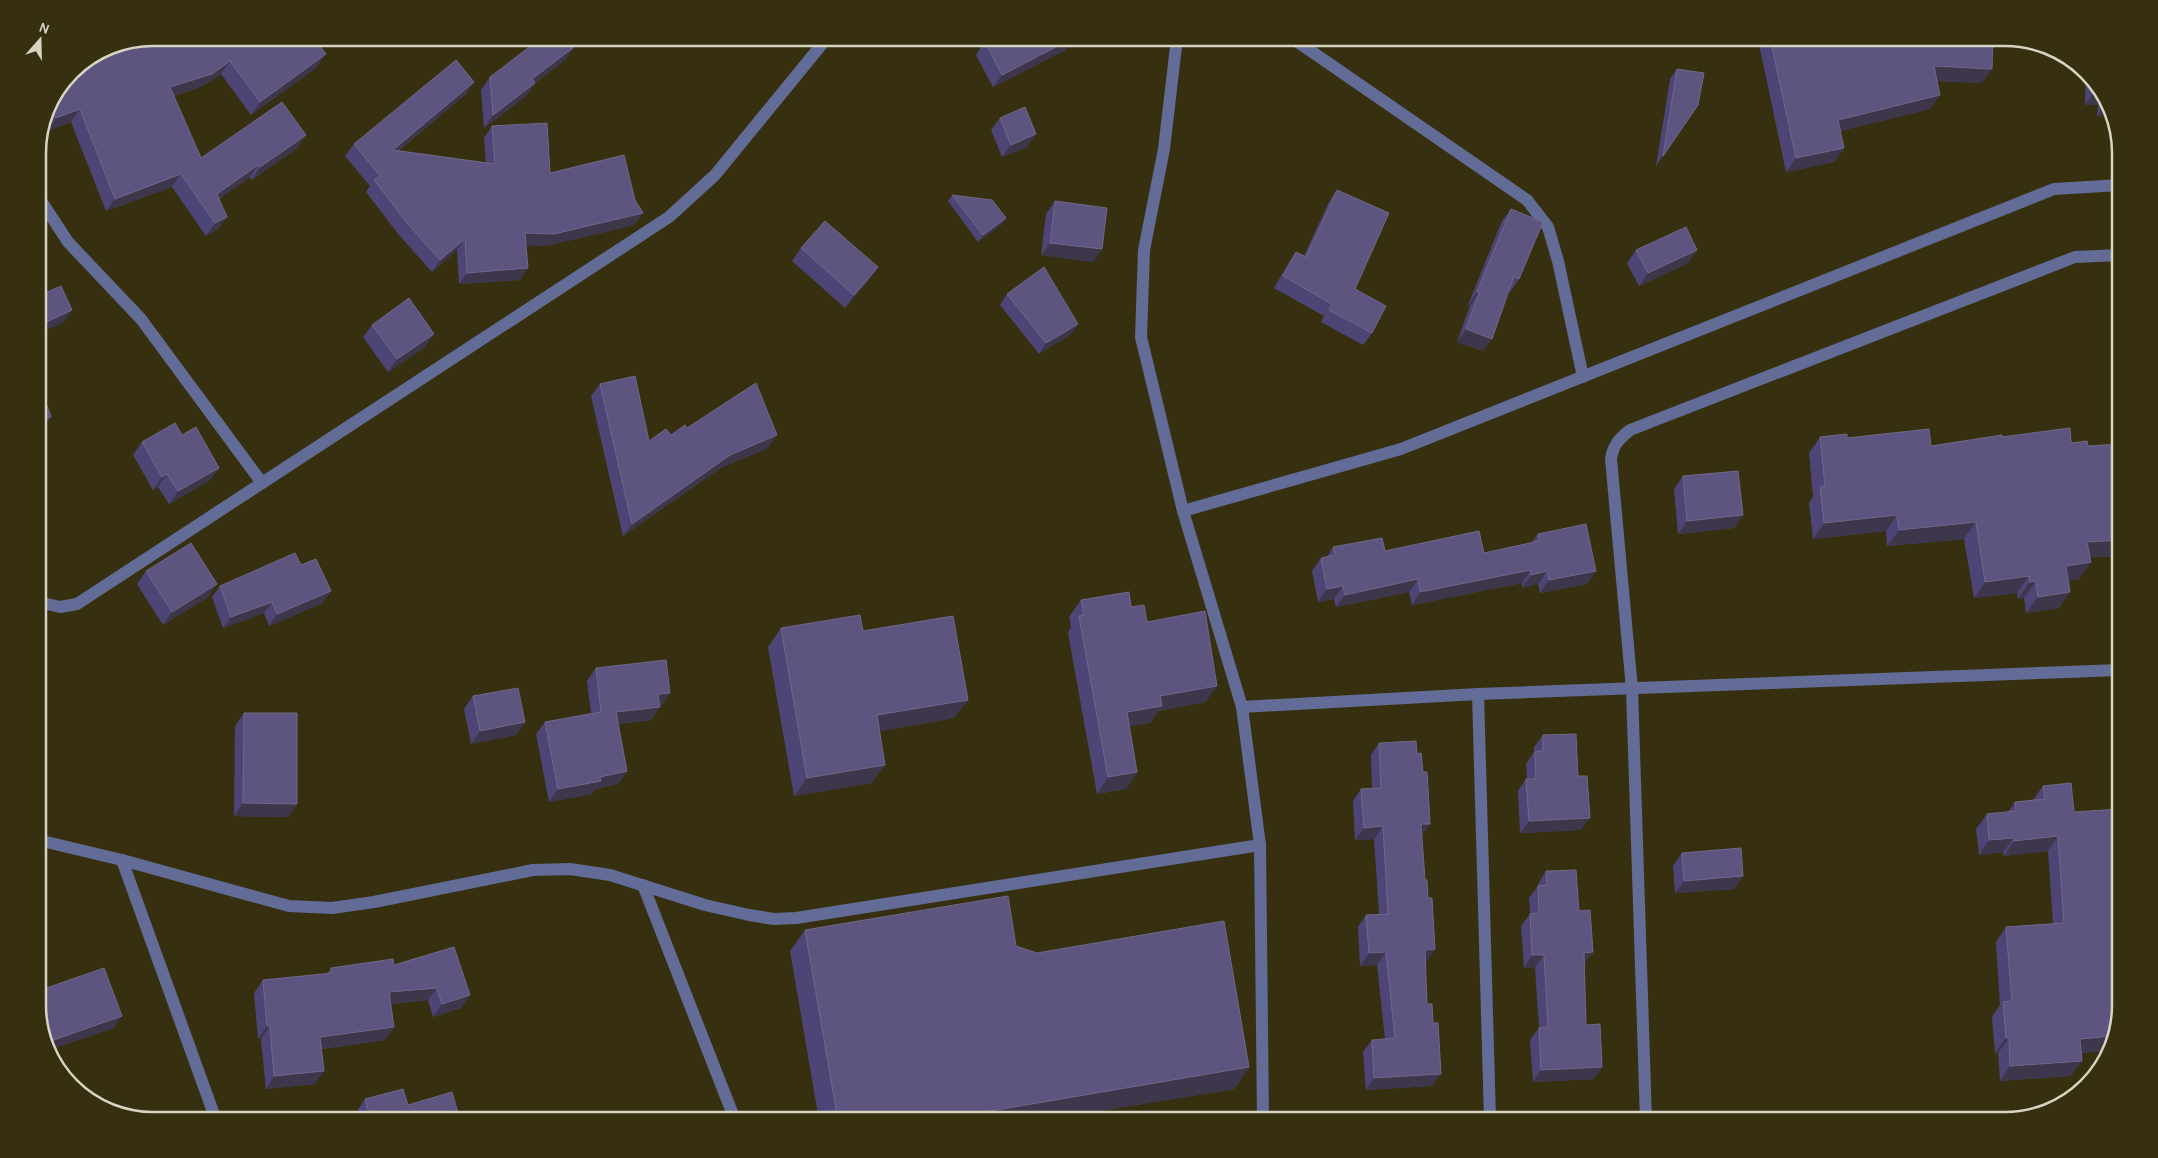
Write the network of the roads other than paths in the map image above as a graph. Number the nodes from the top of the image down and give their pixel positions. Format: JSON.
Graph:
{"nodes":[{"id":1,"x":820,"y":46,"type":"edge"},
{"id":2,"x":1176,"y":46,"type":"edge"},
{"id":3,"x":1304,"y":46,"type":"edge"},
{"id":4,"x":2112,"y":185,"type":"edge"},
{"id":5,"x":46,"y":208,"type":"edge"},
{"id":6,"x":2112,"y":255,"type":"edge"},
{"id":7,"x":1583,"y":377,"type":"junction"},
{"id":8,"x":262,"y":482,"type":"junction"},
{"id":9,"x":1183,"y":511,"type":"junction"},
{"id":10,"x":46,"y":604,"type":"edge"},
{"id":11,"x":2112,"y":670,"type":"edge"},
{"id":12,"x":1632,"y":689,"type":"junction"},
{"id":13,"x":1478,"y":694,"type":"junction"},
{"id":14,"x":1242,"y":707,"type":"junction"},
{"id":15,"x":46,"y":842,"type":"edge"},
{"id":16,"x":1260,"y":845,"type":"junction"},
{"id":17,"x":122,"y":860,"type":"junction"},
{"id":18,"x":643,"y":885,"type":"junction"},
{"id":19,"x":213,"y":1112,"type":"edge"},
{"id":20,"x":732,"y":1112,"type":"edge"},
{"id":21,"x":1263,"y":1112,"type":"edge"},
{"id":22,"x":1490,"y":1112,"type":"edge"},
{"id":23,"x":1646,"y":1112,"type":"edge"}],
"edges":[{"from":1,"to":8,"type":"street"},
{"from":2,"to":9,"type":"street"},
{"from":3,"to":7,"type":"street"},
{"from":4,"to":7,"type":"street"},
{"from":5,"to":8,"type":"street"},
{"from":6,"to":12,"type":"street"},
{"from":7,"to":9,"type":"street"},
{"from":8,"to":10,"type":"street"},
{"from":9,"to":14,"type":"street"},
{"from":11,"to":12,"type":"street"},
{"from":12,"to":13,"type":"street"},
{"from":12,"to":23,"type":"street"},
{"from":13,"to":14,"type":"street"},
{"from":13,"to":22,"type":"street"},
{"from":14,"to":16,"type":"street"},
{"from":15,"to":17,"type":"street"},
{"from":16,"to":18,"type":"street"},
{"from":16,"to":21,"type":"street"},
{"from":17,"to":18,"type":"street"},
{"from":17,"to":19,"type":"street"},
{"from":18,"to":20,"type":"street"}]}
